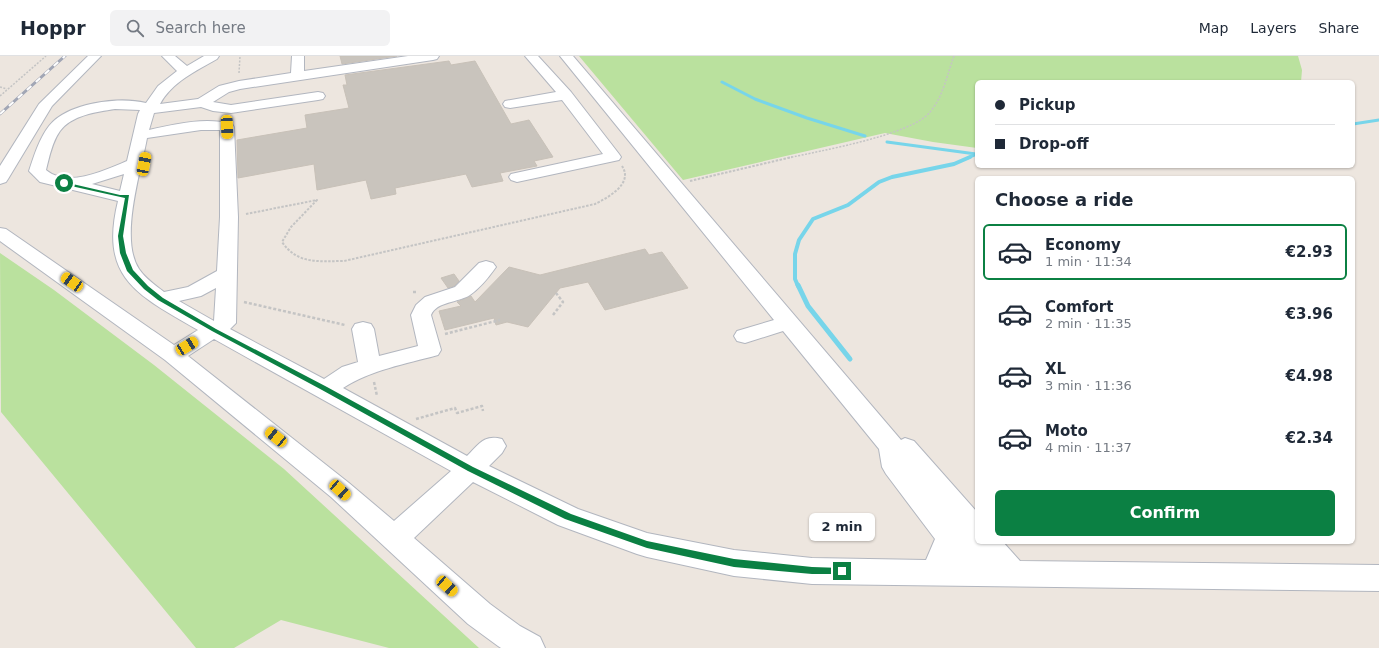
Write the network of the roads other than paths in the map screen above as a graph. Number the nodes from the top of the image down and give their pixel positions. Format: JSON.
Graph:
{"nodes":[{"id":1,"x":95,"y":56,"type":"edge"},
{"id":2,"x":156,"y":56,"type":"edge"},
{"id":3,"x":164,"y":56,"type":"edge"},
{"id":4,"x":168,"y":56,"type":"edge"},
{"id":5,"x":213,"y":56,"type":"edge"},
{"id":6,"x":298,"y":56,"type":"edge"},
{"id":7,"x":433,"y":56,"type":"edge"},
{"id":8,"x":531,"y":56,"type":"edge"},
{"id":9,"x":566,"y":56,"type":"edge"},
{"id":10,"x":188,"y":70,"type":"junction"},
{"id":11,"x":297,"y":76,"type":"junction"},
{"id":12,"x":162,"y":89,"type":"junction"},
{"id":13,"x":566,"y":95,"type":"junction"},
{"id":14,"x":318,"y":96,"type":"dead end"},
{"id":15,"x":202,"y":102,"type":"junction"},
{"id":16,"x":119,"y":104,"type":"junction"},
{"id":17,"x":510,"y":104,"type":"dead end"},
{"id":18,"x":151,"y":109,"type":"junction"},
{"id":19,"x":150,"y":134,"type":"junction"},
{"id":20,"x":134,"y":164,"type":"junction"},
{"id":21,"x":517,"y":177,"type":"dead end"},
{"id":22,"x":0,"y":179,"type":"edge"},
{"id":23,"x":64,"y":183,"type":"junction"},
{"id":24,"x":128,"y":196,"type":"junction"},
{"id":25,"x":0,"y":233,"type":"edge"},
{"id":26,"x":475,"y":273,"type":"dead end"},
{"id":27,"x":227,"y":274,"type":"junction"},
{"id":28,"x":153,"y":293,"type":"junction"},
{"id":29,"x":787,"y":323,"type":"junction"},
{"id":30,"x":363,"y":329,"type":"road end"},
{"id":31,"x":214,"y":330,"type":"junction"},
{"id":32,"x":745,"y":336,"type":"dead end"},
{"id":33,"x":173,"y":355,"type":"junction"},
{"id":34,"x":370,"y":366,"type":"junction"},
{"id":35,"x":325,"y":389,"type":"junction"},
{"id":36,"x":493,"y":446,"type":"dead end"},
{"id":37,"x":905,"y":448,"type":"dead end"},
{"id":38,"x":470,"y":469,"type":"junction"},
{"id":39,"x":975,"y":530,"type":"edge"},
{"id":40,"x":950,"y":537,"type":"junction"},
{"id":41,"x":394,"y":539,"type":"junction"},
{"id":42,"x":988,"y":544,"type":"edge"},
{"id":43,"x":934,"y":573,"type":"junction"},
{"id":44,"x":982,"y":574,"type":"junction"},
{"id":45,"x":1013,"y":574,"type":"junction"},
{"id":46,"x":1379,"y":578,"type":"edge"},
{"id":47,"x":529,"y":648,"type":"edge"}],
"edges":[{"from":1,"to":22,"type":"lane"},
{"from":2,"to":3,"type":"lane"},
{"from":4,"to":10,"type":"lane"},
{"from":5,"to":10,"type":"lane"},
{"from":6,"to":11,"type":"lane"},
{"from":7,"to":11,"type":"lane"},
{"from":8,"to":13,"type":"lane"},
{"from":9,"to":29,"type":"lane"},
{"from":10,"to":12,"type":"lane"},
{"from":11,"to":15,"type":"lane"},
{"from":12,"to":16,"type":"lane"},
{"from":12,"to":18,"type":"lane"},
{"from":13,"to":17,"type":"lane"},
{"from":13,"to":21,"type":"lane"},
{"from":14,"to":15,"type":"lane"},
{"from":15,"to":18,"type":"lane"},
{"from":16,"to":18,"type":"lane"},
{"from":16,"to":23,"type":"lane"},
{"from":18,"to":19,"type":"lane"},
{"from":18,"to":20,"type":"lane"},
{"from":19,"to":27,"type":"lane"},
{"from":19,"to":28,"type":"lane"},
{"from":20,"to":23,"type":"lane"},
{"from":20,"to":24,"type":"lane"},
{"from":23,"to":24,"type":"lane"},
{"from":24,"to":28,"type":"lane"},
{"from":25,"to":33,"type":"lane"},
{"from":26,"to":34,"type":"lane"},
{"from":27,"to":28,"type":"lane"},
{"from":27,"to":31,"type":"lane"},
{"from":28,"to":31,"type":"lane"},
{"from":29,"to":32,"type":"lane"},
{"from":29,"to":40,"type":"lane"},
{"from":30,"to":34,"type":"lane"},
{"from":31,"to":33,"type":"lane"},
{"from":31,"to":35,"type":"lane"},
{"from":33,"to":41,"type":"lane"},
{"from":34,"to":35,"type":"lane"},
{"from":35,"to":38,"type":"lane"},
{"from":36,"to":38,"type":"lane"},
{"from":37,"to":39,"type":"lane"},
{"from":38,"to":41,"type":"lane"},
{"from":38,"to":43,"type":"lane"},
{"from":40,"to":43,"type":"lane"},
{"from":40,"to":44,"type":"lane"},
{"from":41,"to":47,"type":"lane"},
{"from":42,"to":45,"type":"lane"},
{"from":43,"to":44,"type":"lane"},
{"from":44,"to":45,"type":"lane"},
{"from":45,"to":46,"type":"lane"}]}
